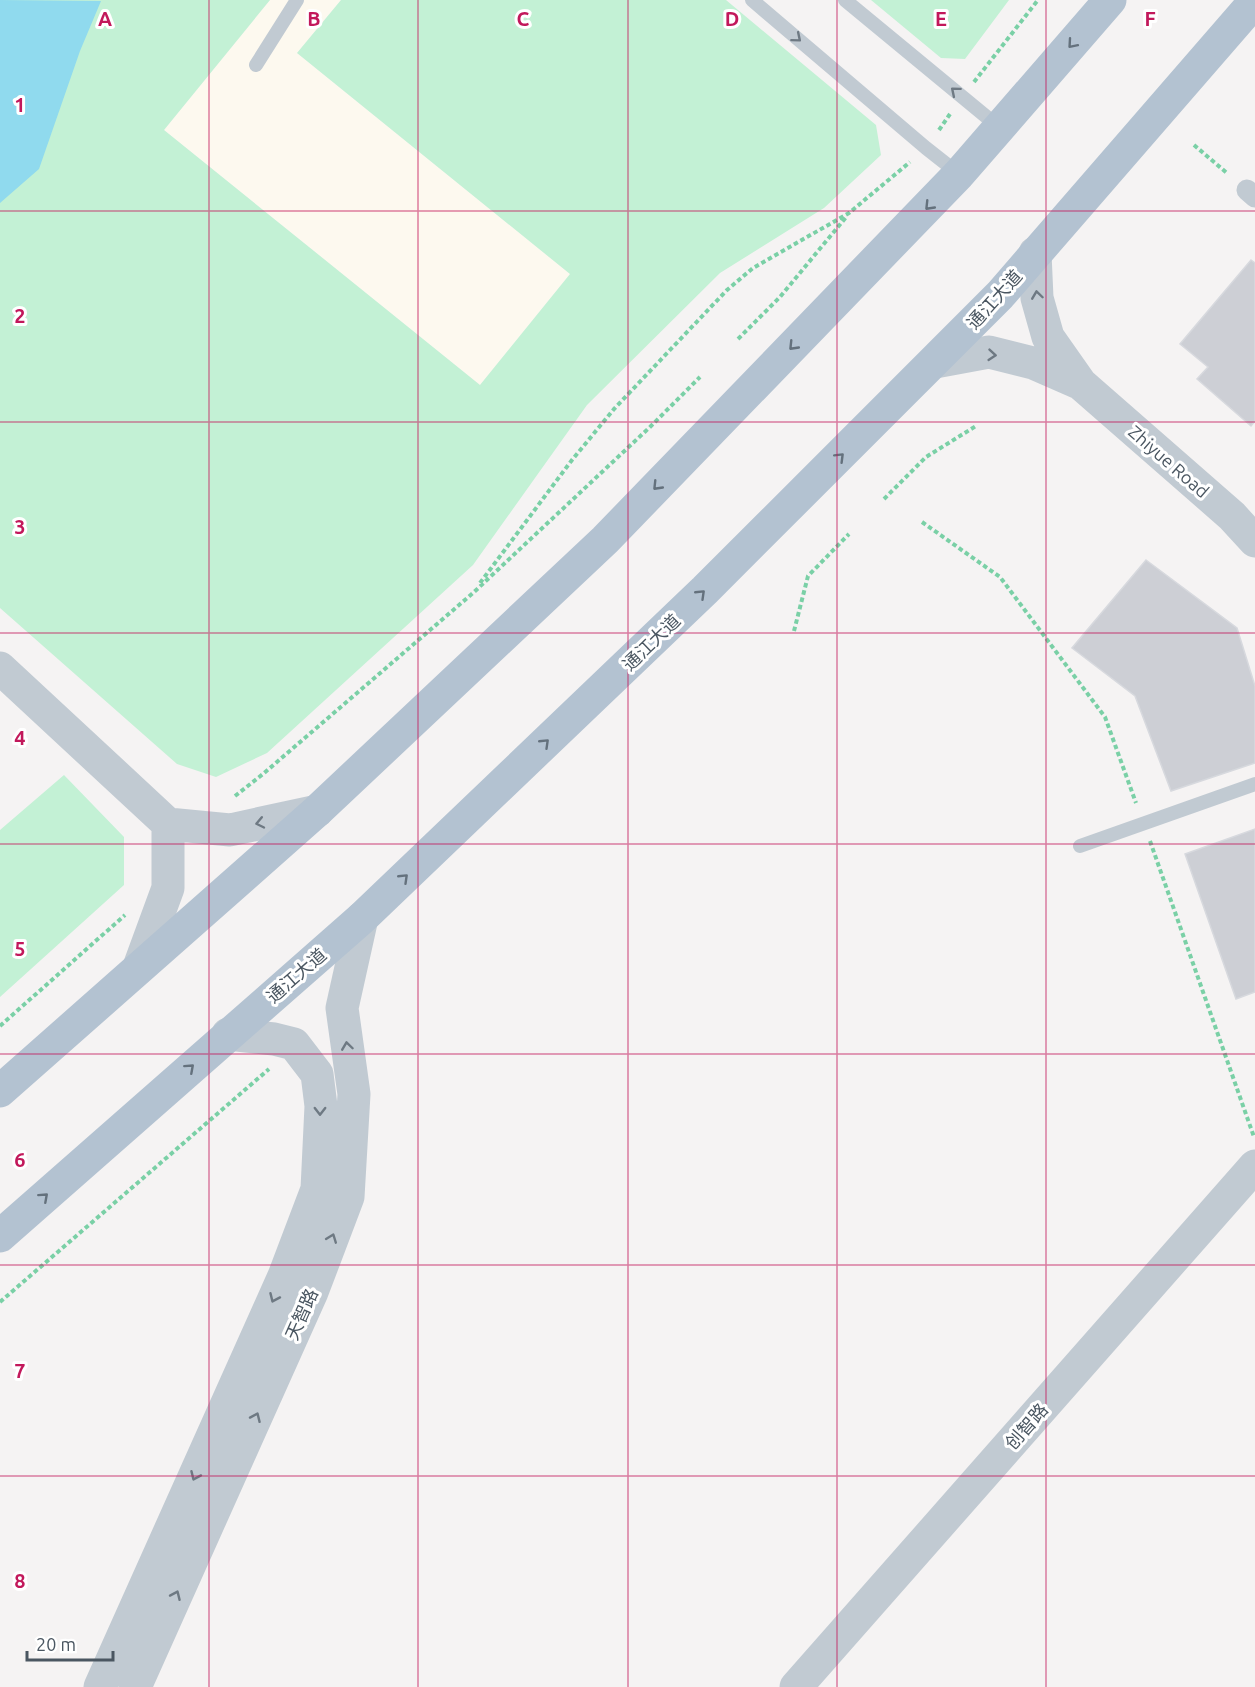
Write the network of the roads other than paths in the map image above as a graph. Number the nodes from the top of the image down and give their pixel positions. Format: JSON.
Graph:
{"nodes":[{"id":1,"x":297,"y":0,"type":"edge"},
{"id":2,"x":752,"y":0,"type":"edge"},
{"id":3,"x":845,"y":0,"type":"edge"},
{"id":4,"x":1110,"y":0,"type":"edge"},
{"id":5,"x":1255,"y":1,"type":"edge"},
{"id":6,"x":256,"y":65,"type":"dead end"},
{"id":7,"x":1000,"y":128,"type":"junction"},
{"id":8,"x":959,"y":174,"type":"junction"},
{"id":9,"x":1035,"y":253,"type":"junction"},
{"id":10,"x":934,"y":362,"type":"junction"},
{"id":11,"x":1081,"y":384,"type":"junction"},
{"id":12,"x":1255,"y":541,"type":"edge"},
{"id":13,"x":0,"y":668,"type":"edge"},
{"id":14,"x":1255,"y":783,"type":"edge"},
{"id":15,"x":317,"y":811,"type":"junction"},
{"id":16,"x":168,"y":824,"type":"junction"},
{"id":17,"x":1080,"y":846,"type":"dead end"},
{"id":18,"x":362,"y":918,"type":"junction"},
{"id":19,"x":140,"y":967,"type":"junction"},
{"id":20,"x":228,"y":1034,"type":"junction"},
{"id":21,"x":0,"y":1091,"type":"edge"},
{"id":22,"x":1255,"y":1166,"type":"edge"},
{"id":23,"x":0,"y":1236,"type":"edge"},
{"id":24,"x":100,"y":1687,"type":"edge"},
{"id":25,"x":135,"y":1687,"type":"edge"},
{"id":26,"x":796,"y":1687,"type":"edge"}],
"edges":[{"from":1,"to":6,"type":"lane"},
{"from":2,"to":8,"type":"lane","one_way":true},
{"from":7,"to":3,"type":"lane","one_way":true},
{"from":4,"to":7,"type":"main road","one_way":true},
{"from":5,"to":9,"type":"main road","name":"通江大道"},
{"from":7,"to":8,"type":"main road"},
{"from":8,"to":15,"type":"main road","one_way":true},
{"from":9,"to":10,"type":"main road","name":"通江大道"},
{"from":11,"to":9,"type":"street","one_way":true},
{"from":10,"to":11,"type":"street","one_way":true},
{"from":18,"to":10,"type":"main road","name":"通江大道","one_way":true},
{"from":11,"to":12,"type":"street","name":"Zhiyue Road"},
{"from":13,"to":16,"type":"street"},
{"from":14,"to":17,"type":"lane"},
{"from":15,"to":16,"type":"street","one_way":true},
{"from":15,"to":19,"type":"main road"},
{"from":16,"to":19,"type":"street"},
{"from":18,"to":20,"type":"main road","name":"通江大道"},
{"from":25,"to":18,"type":"street","name":"天智路","one_way":true},
{"from":19,"to":21,"type":"main road"},
{"from":23,"to":20,"type":"main road","name":"通江大道","one_way":true},
{"from":20,"to":24,"type":"street","name":"天智路","one_way":true},
{"from":22,"to":26,"type":"street","name":"创智路"}]}
